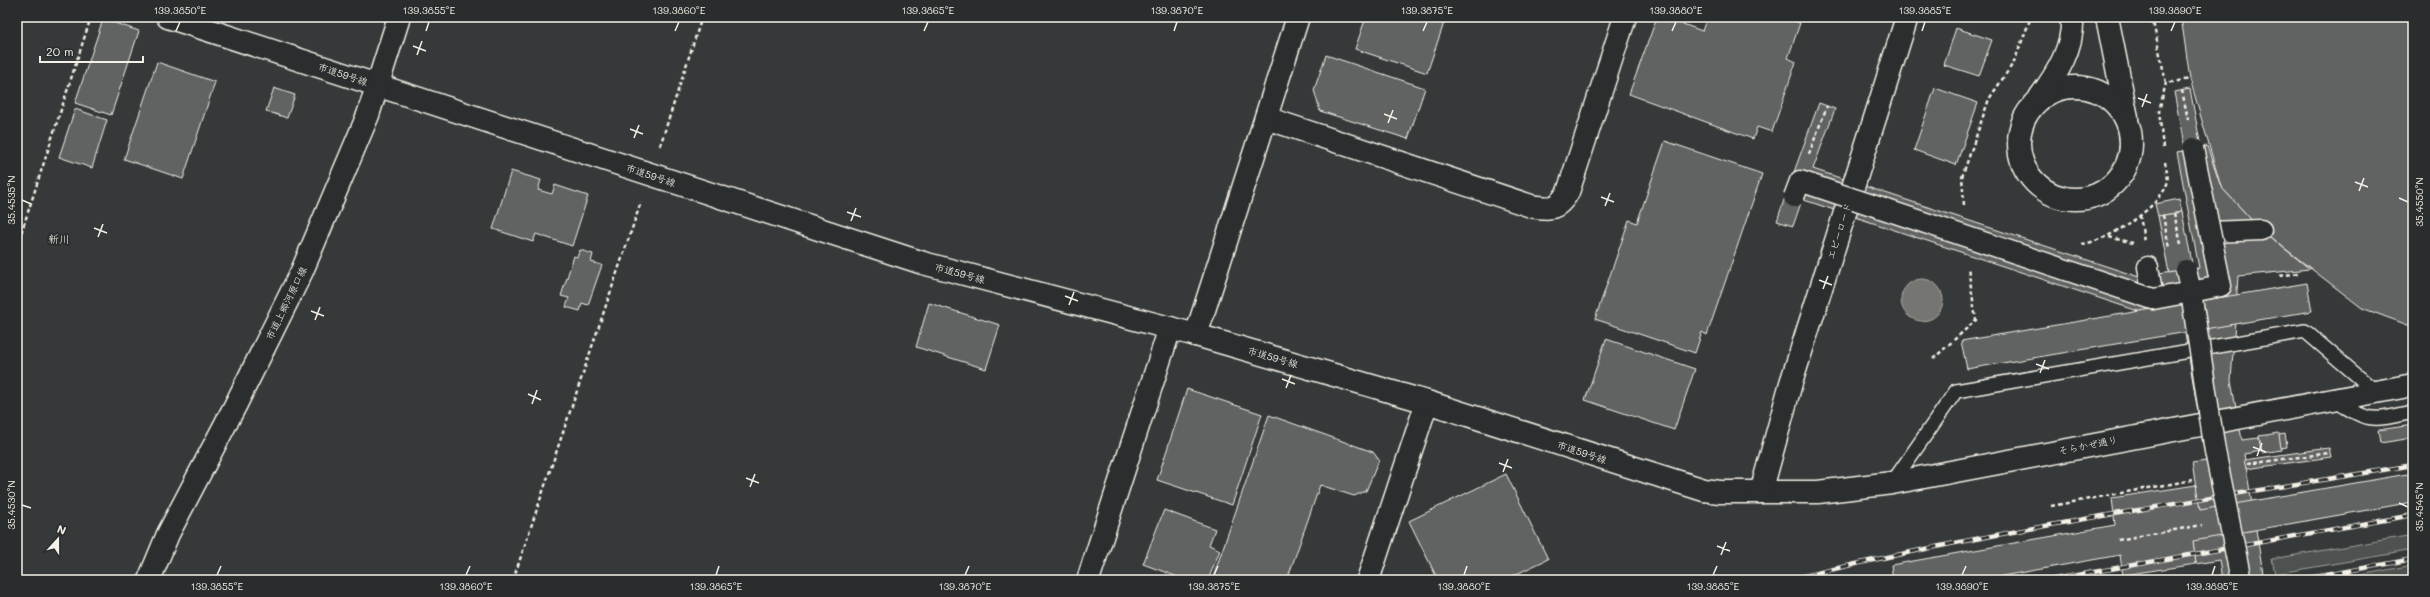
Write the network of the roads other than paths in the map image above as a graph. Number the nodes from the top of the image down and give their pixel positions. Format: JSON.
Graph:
{"nodes":[{"id":1,"x":168,"y":17,"type":"edge"},
{"id":2,"x":399,"y":17,"type":"edge"},
{"id":3,"x":1298,"y":17,"type":"edge"},
{"id":4,"x":1625,"y":17,"type":"edge"},
{"id":5,"x":1907,"y":17,"type":"edge"},
{"id":6,"x":2072,"y":17,"type":"edge"},
{"id":7,"x":2107,"y":17,"type":"edge"},
{"id":8,"x":378,"y":86,"type":"junction"},
{"id":9,"x":2038,"y":99,"type":"junction"},
{"id":10,"x":1266,"y":118,"type":"junction"},
{"id":11,"x":2128,"y":123,"type":"junction"},
{"id":12,"x":2194,"y":148,"type":"dead end"},
{"id":13,"x":1791,"y":206,"type":"dead end"},
{"id":14,"x":2261,"y":230,"type":"dead end"},
{"id":15,"x":2211,"y":232,"type":"junction"},
{"id":16,"x":2148,"y":267,"type":"dead end"},
{"id":17,"x":2180,"y":271,"type":"road end"},
{"id":18,"x":2185,"y":293,"type":"junction"},
{"id":19,"x":2153,"y":299,"type":"junction"},
{"id":20,"x":1170,"y":328,"type":"junction"},
{"id":21,"x":1196,"y":335,"type":"junction"},
{"id":22,"x":2413,"y":384,"type":"edge"},
{"id":23,"x":2376,"y":391,"type":"junction"},
{"id":24,"x":2333,"y":399,"type":"junction"},
{"id":25,"x":1427,"y":402,"type":"junction"},
{"id":26,"x":2413,"y":412,"type":"edge"},
{"id":27,"x":1892,"y":483,"type":"junction"},
{"id":28,"x":1761,"y":492,"type":"junction"},
{"id":29,"x":149,"y":580,"type":"edge"},
{"id":30,"x":1088,"y":580,"type":"edge"},
{"id":31,"x":1368,"y":580,"type":"edge"},
{"id":32,"x":2241,"y":580,"type":"edge"}],
"edges":[{"from":1,"to":8,"type":"street","name":"市道59号線"},
{"from":2,"to":8,"type":"street","name":"市道上郷河原口線"},
{"from":3,"to":10,"type":"street"},
{"from":4,"to":10,"type":"street"},
{"from":5,"to":28,"type":"street","name":"エビーロード"},
{"from":6,"to":9,"type":"street"},
{"from":7,"to":11,"type":"street"},
{"from":8,"to":20,"type":"street","name":"市道59号線"},
{"from":8,"to":29,"type":"street","name":"市道上郷河原口線"},
{"from":9,"to":11,"type":"street"},
{"from":9,"to":11,"type":"street"},
{"from":10,"to":21,"type":"street"},
{"from":12,"to":15,"type":"street","bridge":true},
{"from":13,"to":19,"type":"street","bridge":true},
{"from":14,"to":15,"type":"street"},
{"from":15,"to":18,"type":"street","bridge":true},
{"from":16,"to":19,"type":"street"},
{"from":17,"to":18,"type":"street","bridge":true},
{"from":18,"to":19,"type":"street","bridge":true},
{"from":18,"to":32,"type":"street","bridge":true},
{"from":20,"to":21,"type":"street","name":"市道59号線"},
{"from":20,"to":30,"type":"street"},
{"from":21,"to":25,"type":"street","name":"市道59号線"},
{"from":22,"to":23,"type":"street","name":"そらかぜ通り"},
{"from":23,"to":24,"type":"street","name":"そらかぜ通り"},
{"from":23,"to":27,"type":"lane"},
{"from":24,"to":26,"type":"lane"},
{"from":24,"to":27,"type":"street","name":"そらかぜ通り"},
{"from":25,"to":28,"type":"street","name":"市道59号線"},
{"from":25,"to":31,"type":"street"},
{"from":27,"to":28,"type":"street","name":"そらかぜ通り"}]}
